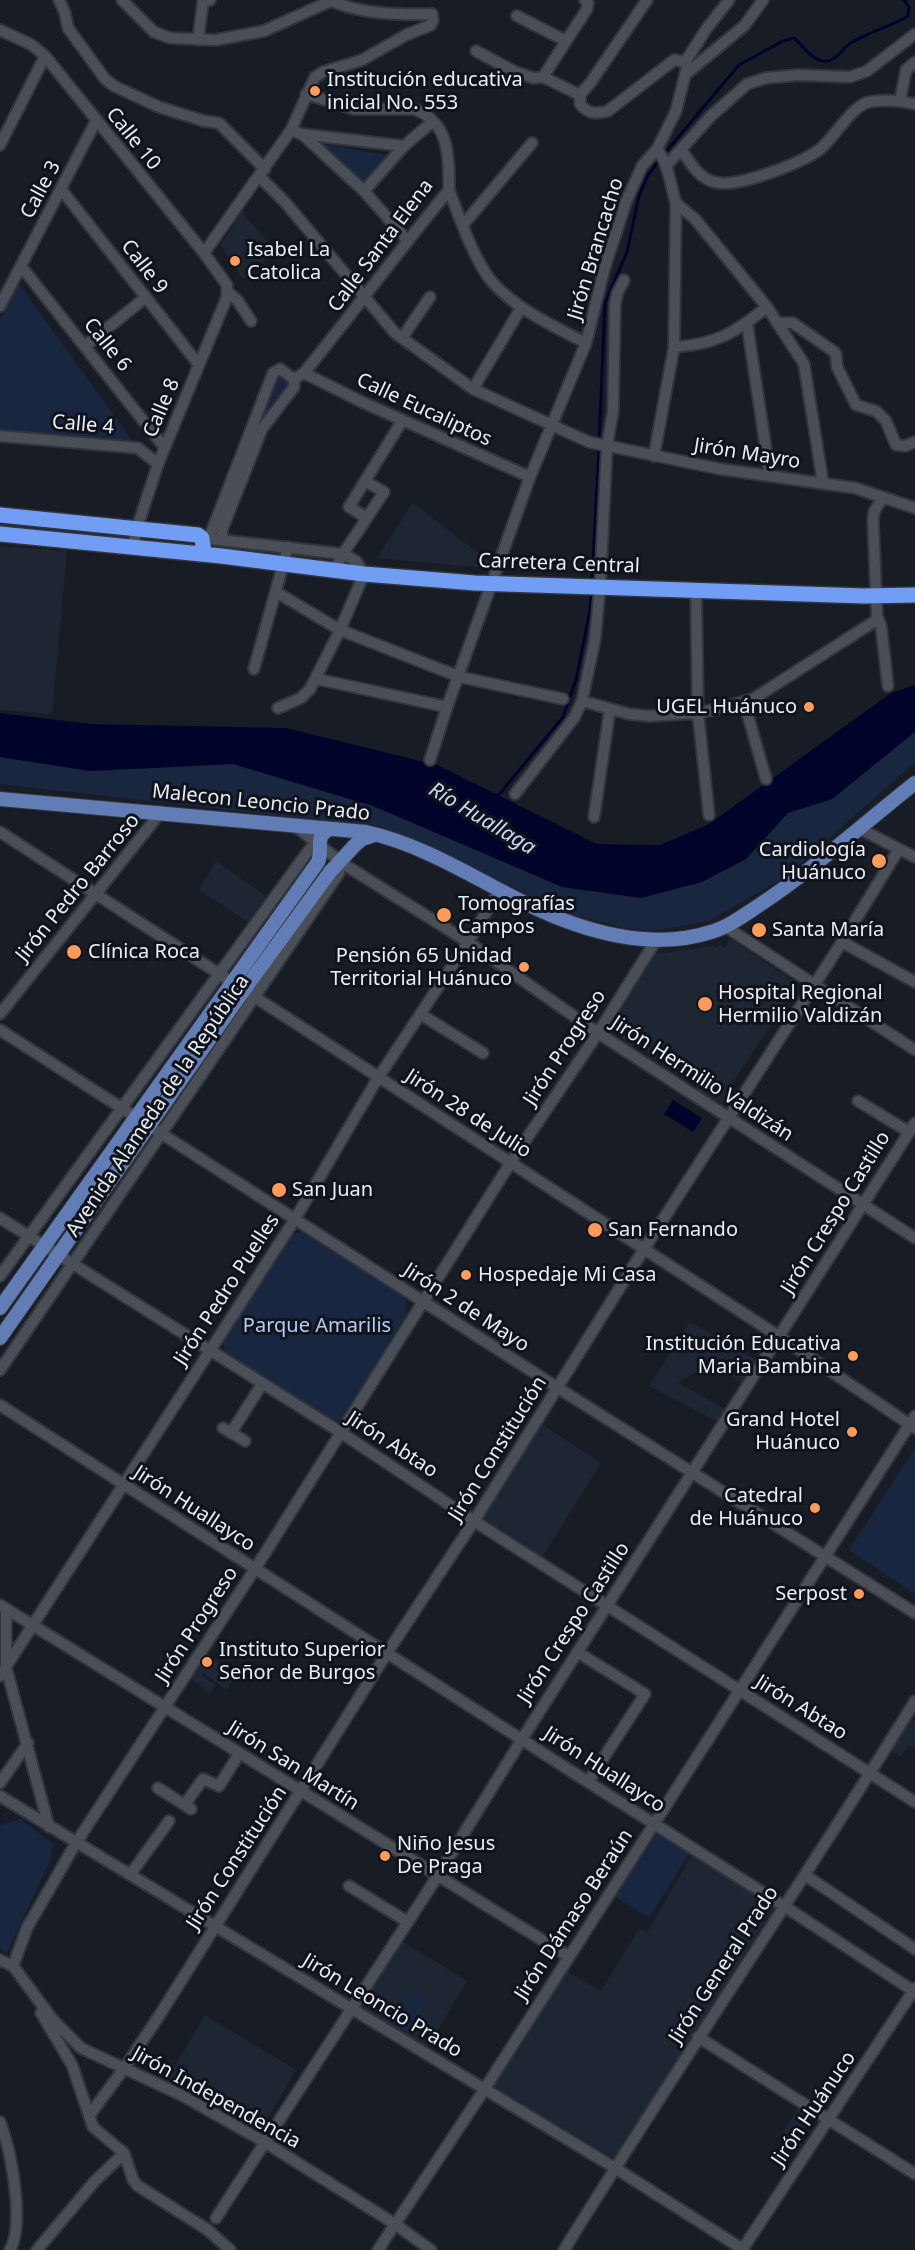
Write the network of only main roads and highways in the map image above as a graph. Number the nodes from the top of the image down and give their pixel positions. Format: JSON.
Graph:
{"nodes":[{"id":1,"x":0,"y":515,"type":"edge"},
{"id":2,"x":0,"y":534,"type":"edge"},
{"id":3,"x":204,"y":554,"type":"junction"},
{"id":4,"x":915,"y":595,"type":"edge"},
{"id":5,"x":915,"y":783,"type":"edge"},
{"id":6,"x":0,"y":799,"type":"edge"},
{"id":7,"x":330,"y":829,"type":"junction"},
{"id":8,"x":376,"y":834,"type":"junction"},
{"id":9,"x":0,"y":1308,"type":"edge"},
{"id":10,"x":0,"y":1338,"type":"edge"}],
"edges":[{"from":1,"to":3,"type":"highway"},
{"from":2,"to":3,"type":"highway","name":"Carretera Central"},
{"from":3,"to":4,"type":"highway","name":"Carretera Central"},
{"from":5,"to":8,"type":"main road","name":"Malecon Leoncio Prado"},
{"from":6,"to":7,"type":"main road","name":"Malecon Leoncio Prado"},
{"from":7,"to":8,"type":"main road","name":"Malecon Leoncio Prado"},
{"from":7,"to":9,"type":"main road","name":"Avenida Alameda de la República"},
{"from":8,"to":10,"type":"main road","name":"Avenida Alameda de la República"}]}
